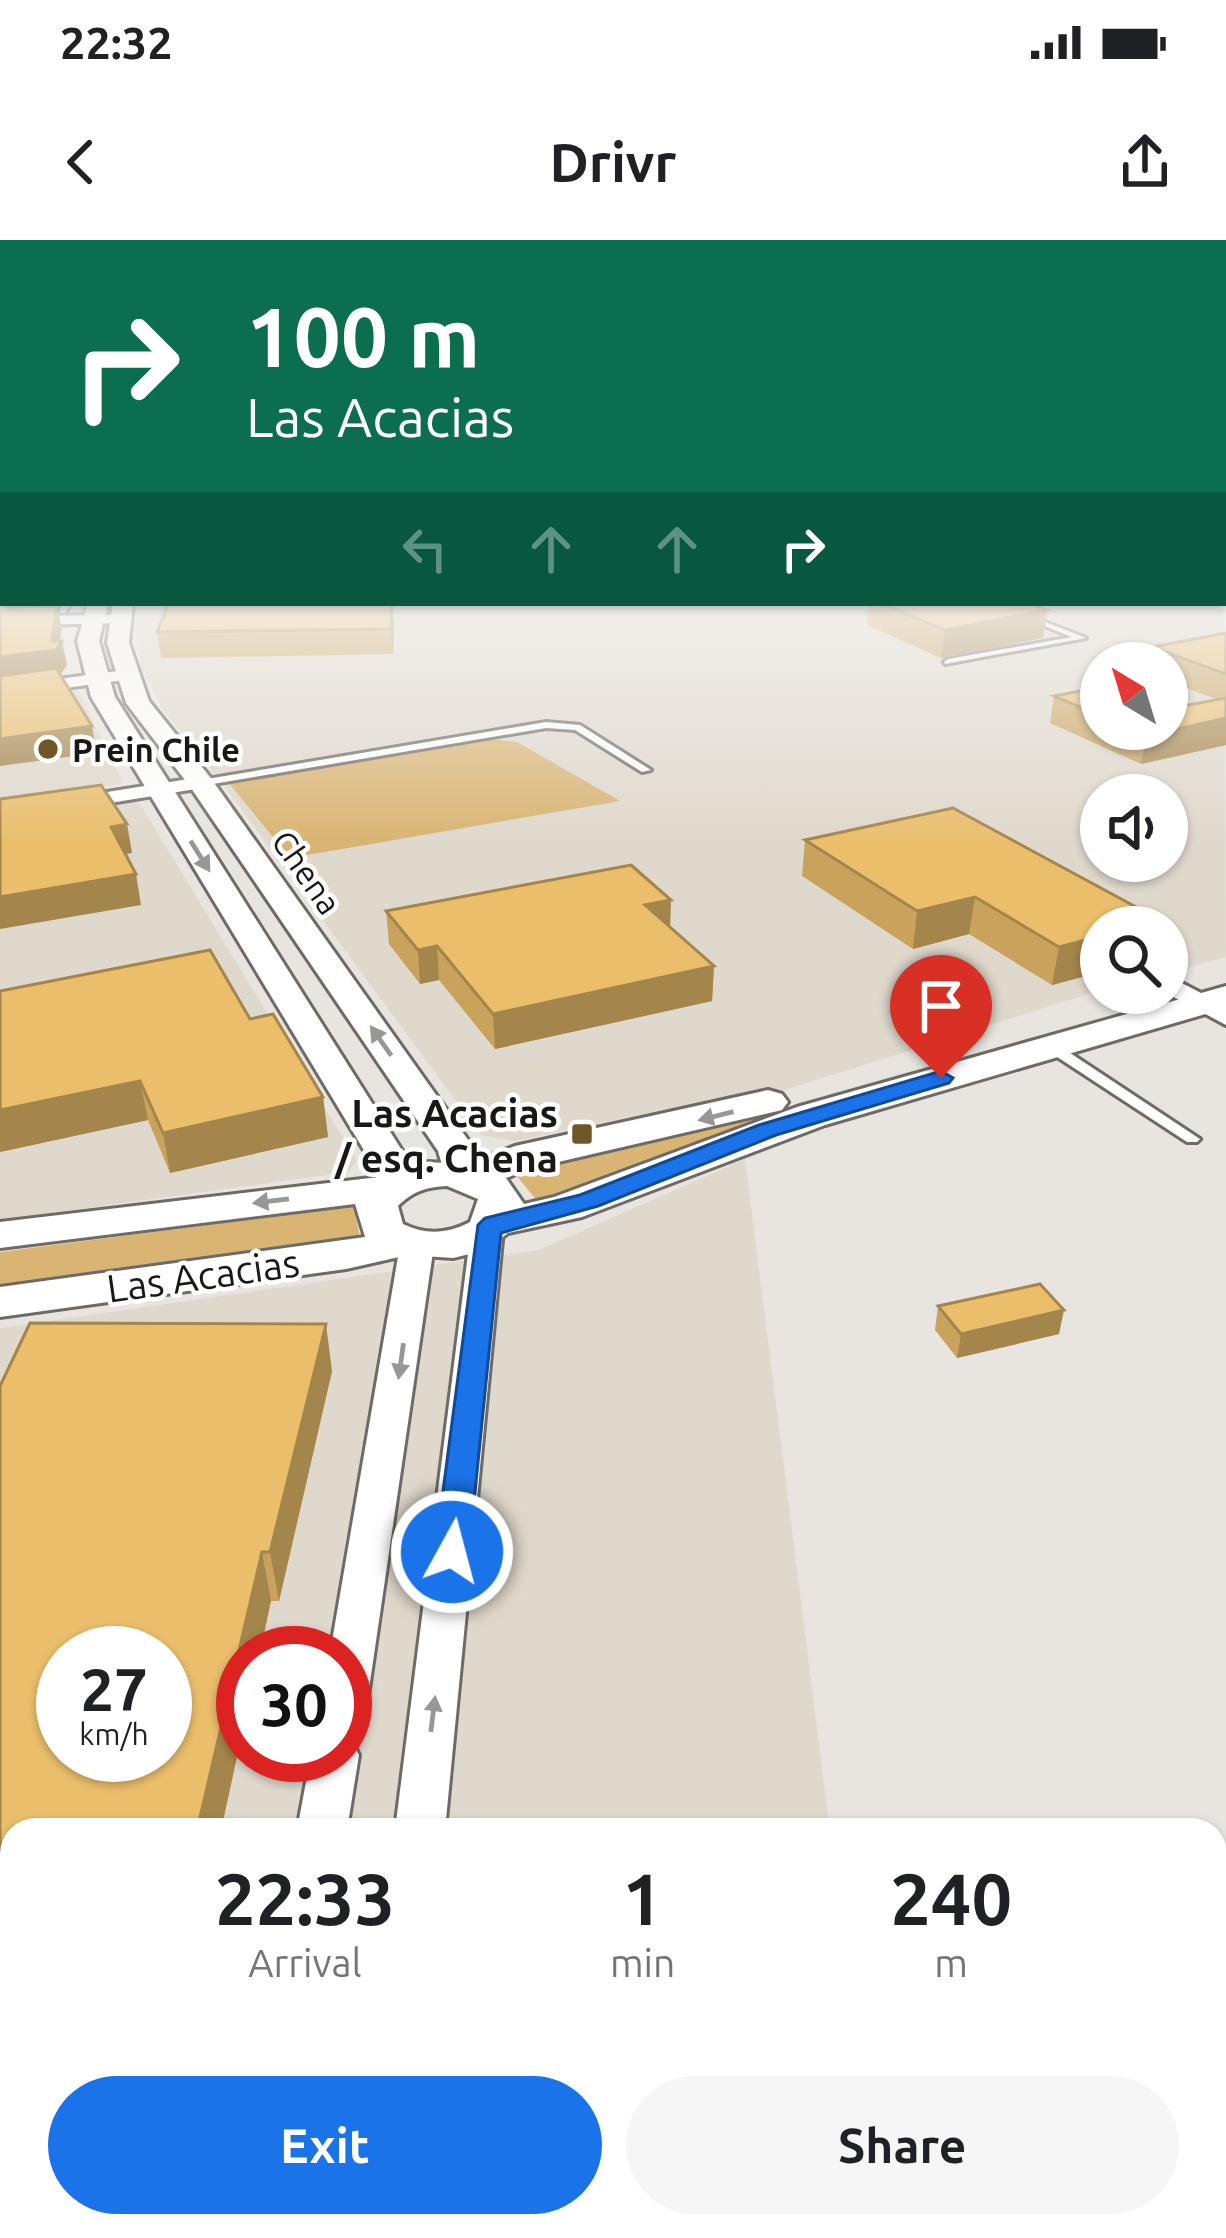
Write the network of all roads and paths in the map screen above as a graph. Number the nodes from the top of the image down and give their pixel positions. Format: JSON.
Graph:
{"nodes":[{"id":1,"x":99,"y":659,"type":"edge"},
{"id":2,"x":963,"y":659,"type":"edge"},
{"id":3,"x":948,"y":662,"type":"dead end"},
{"id":4,"x":110,"y":677,"type":"junction"},
{"id":5,"x":0,"y":692,"type":"edge"},
{"id":6,"x":646,"y":770,"type":"dead end"},
{"id":7,"x":201,"y":783,"type":"junction"},
{"id":8,"x":159,"y":790,"type":"junction"},
{"id":9,"x":0,"y":814,"type":"edge"},
{"id":10,"x":1196,"y":994,"type":"edge"},
{"id":11,"x":1050,"y":1046,"type":"junction"},
{"id":12,"x":1192,"y":1139,"type":"dead end"},
{"id":13,"x":466,"y":1176,"type":"junction"},
{"id":14,"x":392,"y":1187,"type":"junction"},
{"id":15,"x":491,"y":1227,"type":"junction"},
{"id":16,"x":0,"y":1235,"type":"edge"},
{"id":17,"x":411,"y":1243,"type":"junction"},
{"id":18,"x":0,"y":1302,"type":"edge"},
{"id":19,"x":355,"y":1626,"type":"edge"},
{"id":20,"x":330,"y":1782,"type":"edge"},
{"id":21,"x":324,"y":1818,"type":"edge"},
{"id":22,"x":421,"y":1818,"type":"edge"}],
"edges":[{"from":1,"to":4,"type":"street","name":"Chena"},
{"from":2,"to":3,"type":"lane"},
{"from":4,"to":5,"type":"street"},
{"from":4,"to":7,"type":"street","name":"Chena"},
{"from":4,"to":8,"type":"street","name":"Chena"},
{"from":6,"to":7,"type":"lane"},
{"from":7,"to":8,"type":"street"},
{"from":13,"to":7,"type":"street","name":"Chena","one_way":true},
{"from":8,"to":9,"type":"street"},
{"from":8,"to":14,"type":"street","name":"Chena","one_way":true},
{"from":10,"to":11,"type":"main road"},
{"from":10,"to":13,"type":"main road","one_way":true},
{"from":11,"to":12,"type":"lane"},
{"from":11,"to":15,"type":"main road"},
{"from":13,"to":14,"type":"main road","name":"Las Acacias"},
{"from":13,"to":15,"type":"main road"},
{"from":14,"to":16,"type":"main road","name":"Las Acacias","one_way":true},
{"from":14,"to":17,"type":"main road"},
{"from":15,"to":17,"type":"main road","name":"Las Acacias"},
{"from":22,"to":15,"type":"street","one_way":true},
{"from":17,"to":18,"type":"main road","name":"Las Acacias"},
{"from":17,"to":19,"type":"street","one_way":true},
{"from":20,"to":21,"type":"street"}]}
